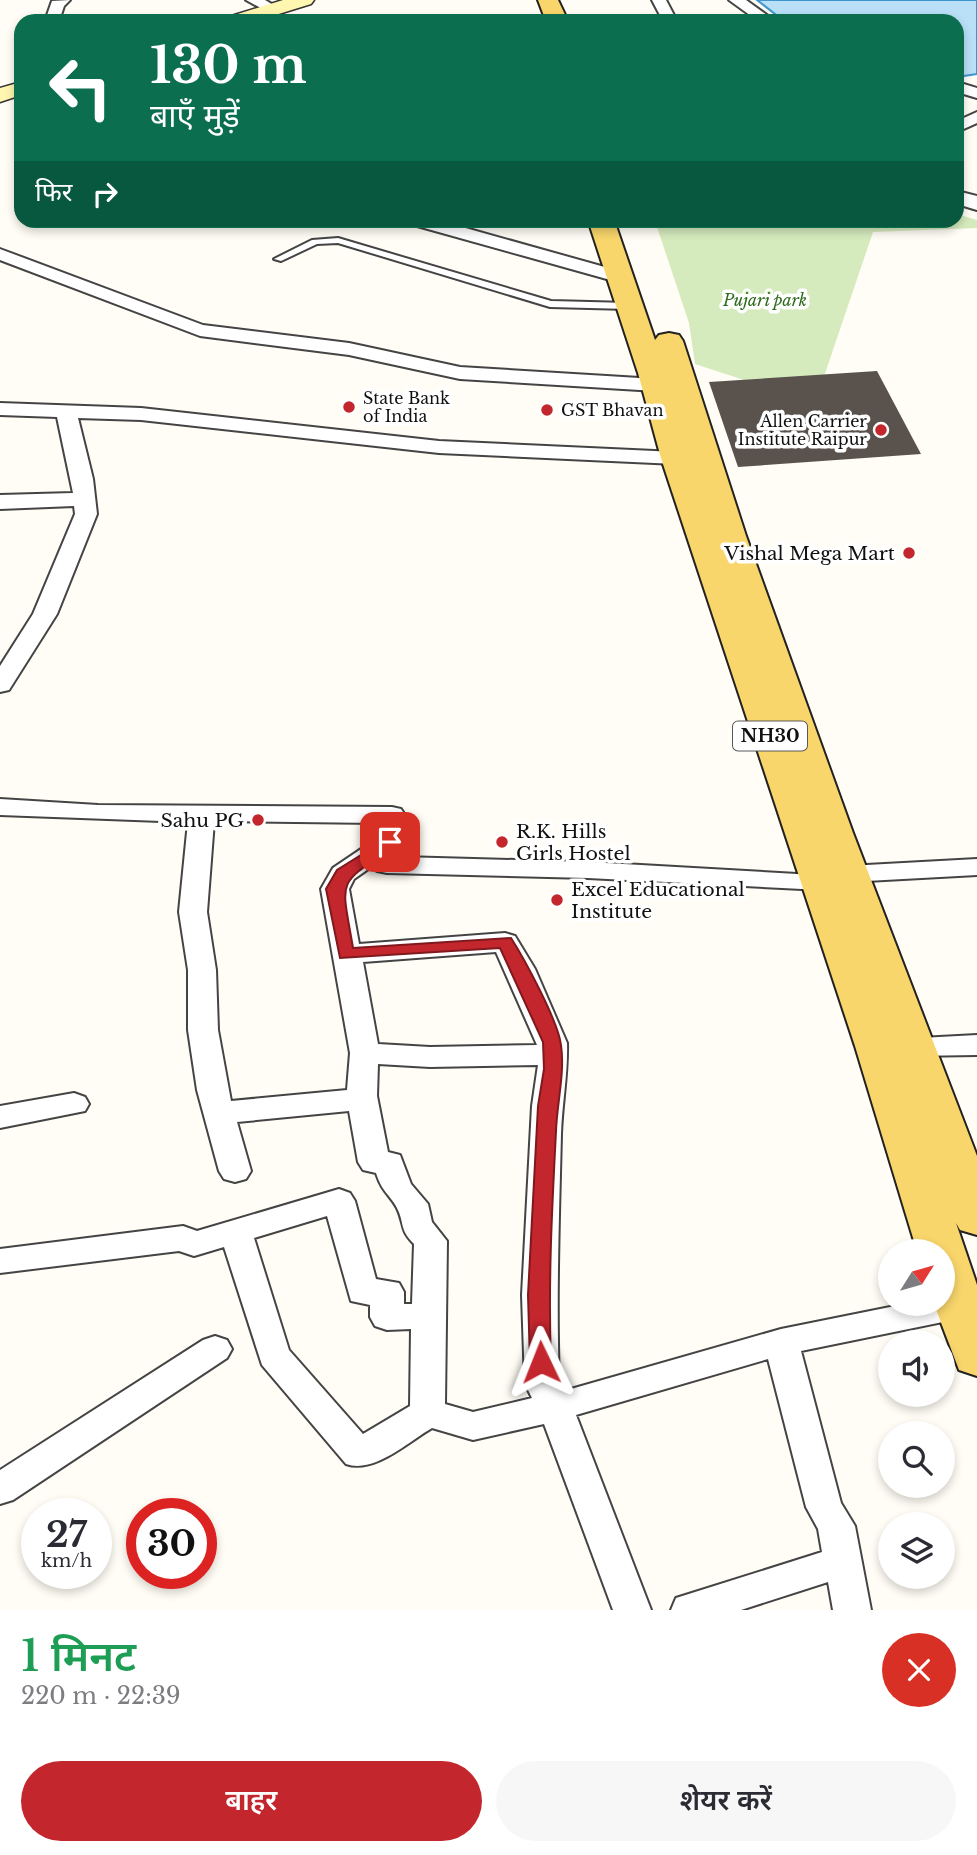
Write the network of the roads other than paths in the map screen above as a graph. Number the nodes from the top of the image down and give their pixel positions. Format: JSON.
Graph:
{"nodes":[{"id":1,"x":63,"y":0,"type":"edge"},
{"id":2,"x":253,"y":0,"type":"edge"},
{"id":3,"x":304,"y":0,"type":"edge"},
{"id":4,"x":321,"y":0,"type":"edge"},
{"id":5,"x":736,"y":0,"type":"edge"},
{"id":6,"x":273,"y":9,"type":"junction"},
{"id":7,"x":54,"y":14,"type":"edge"},
{"id":8,"x":257,"y":14,"type":"edge"},
{"id":9,"x":274,"y":14,"type":"edge"},
{"id":10,"x":757,"y":14,"type":"edge"},
{"id":11,"x":965,"y":86,"type":"edge"},
{"id":12,"x":977,"y":93,"type":"edge"},
{"id":13,"x":439,"y":228,"type":"edge"},
{"id":14,"x":604,"y":228,"type":"edge"},
{"id":15,"x":629,"y":228,"type":"edge"},
{"id":16,"x":0,"y":254,"type":"edge"},
{"id":17,"x":278,"y":259,"type":"dead end"},
{"id":18,"x":624,"y":292,"type":"junction"},
{"id":19,"x":656,"y":385,"type":"junction"},
{"id":20,"x":0,"y":409,"type":"edge"},
{"id":21,"x":66,"y":410,"type":"junction"},
{"id":22,"x":676,"y":458,"type":"junction"},
{"id":23,"x":85,"y":499,"type":"junction"},
{"id":24,"x":0,"y":502,"type":"edge"},
{"id":25,"x":0,"y":685,"type":"edge"},
{"id":26,"x":0,"y":807,"type":"edge"},
{"id":27,"x":201,"y":813,"type":"junction"},
{"id":28,"x":390,"y":842,"type":"junction"},
{"id":29,"x":977,"y":867,"type":"edge"},
{"id":30,"x":835,"y":878,"type":"junction"},
{"id":31,"x":346,"y":954,"type":"junction"},
{"id":32,"x":977,"y":1045,"type":"edge"},
{"id":33,"x":912,"y":1046,"type":"junction"},
{"id":34,"x":365,"y":1054,"type":"junction"},
{"id":35,"x":553,"y":1055,"type":"junction"},
{"id":36,"x":360,"y":1099,"type":"junction"},
{"id":37,"x":74,"y":1104,"type":"dead end"},
{"id":38,"x":218,"y":1113,"type":"junction"},
{"id":39,"x":0,"y":1117,"type":"edge"},
{"id":40,"x":235,"y":1171,"type":"dead end"},
{"id":41,"x":977,"y":1218,"type":"edge"},
{"id":42,"x":236,"y":1232,"type":"junction"},
{"id":43,"x":938,"y":1239,"type":"edge"},
{"id":44,"x":0,"y":1261,"type":"edge"},
{"id":45,"x":956,"y":1281,"type":"edge"},
{"id":46,"x":968,"y":1303,"type":"edge"},
{"id":47,"x":430,"y":1316,"type":"junction"},
{"id":48,"x":781,"y":1342,"type":"junction"},
{"id":49,"x":215,"y":1349,"type":"dead end"},
{"id":50,"x":977,"y":1356,"type":"edge"},
{"id":51,"x":555,"y":1407,"type":"junction"},
{"id":52,"x":428,"y":1413,"type":"junction"},
{"id":53,"x":0,"y":1489,"type":"edge"},
{"id":54,"x":843,"y":1562,"type":"junction"},
{"id":55,"x":632,"y":1610,"type":"edge"},
{"id":56,"x":690,"y":1610,"type":"edge"},
{"id":57,"x":852,"y":1610,"type":"edge"}],
"edges":[{"from":1,"to":7,"type":"street"},
{"from":2,"to":6,"type":"street"},
{"from":3,"to":6,"type":"main road"},
{"from":4,"to":9,"type":"main road"},
{"from":5,"to":10,"type":"street"},
{"from":6,"to":8,"type":"main road"},
{"from":11,"to":12,"type":"street"},
{"from":13,"to":18,"type":"street"},
{"from":14,"to":18,"type":"main road","number":"NH30"},
{"from":15,"to":30,"type":"main road","number":"NH30"},
{"from":16,"to":19,"type":"street"},
{"from":17,"to":18,"type":"lane"},
{"from":18,"to":19,"type":"main road","number":"NH30"},
{"from":19,"to":22,"type":"main road","number":"NH30"},
{"from":20,"to":21,"type":"street"},
{"from":21,"to":22,"type":"street"},
{"from":21,"to":23,"type":"street"},
{"from":22,"to":30,"type":"main road","number":"NH30"},
{"from":23,"to":24,"type":"street"},
{"from":23,"to":25,"type":"street"},
{"from":26,"to":27,"type":"street"},
{"from":27,"to":28,"type":"street"},
{"from":27,"to":38,"type":"street"},
{"from":28,"to":30,"type":"street"},
{"from":28,"to":31,"type":"street"},
{"from":29,"to":30,"type":"street"},
{"from":30,"to":33,"type":"main road","number":"NH30"},
{"from":30,"to":43,"type":"main road","number":"NH30"},
{"from":31,"to":34,"type":"street"},
{"from":31,"to":35,"type":"street"},
{"from":32,"to":33,"type":"street"},
{"from":33,"to":41,"type":"main road","number":"NH30"},
{"from":34,"to":35,"type":"street"},
{"from":34,"to":36,"type":"street"},
{"from":35,"to":51,"type":"street"},
{"from":36,"to":38,"type":"street"},
{"from":36,"to":47,"type":"street"},
{"from":37,"to":39,"type":"street"},
{"from":38,"to":40,"type":"street"},
{"from":42,"to":44,"type":"street"},
{"from":42,"to":47,"type":"street"},
{"from":42,"to":52,"type":"street"},
{"from":45,"to":46,"type":"main road"},
{"from":46,"to":48,"type":"street"},
{"from":46,"to":50,"type":"main road"},
{"from":47,"to":52,"type":"street"},
{"from":48,"to":51,"type":"street"},
{"from":48,"to":54,"type":"street"},
{"from":49,"to":53,"type":"street"},
{"from":51,"to":52,"type":"street"},
{"from":51,"to":55,"type":"street"},
{"from":54,"to":56,"type":"street"},
{"from":54,"to":57,"type":"street"}]}
